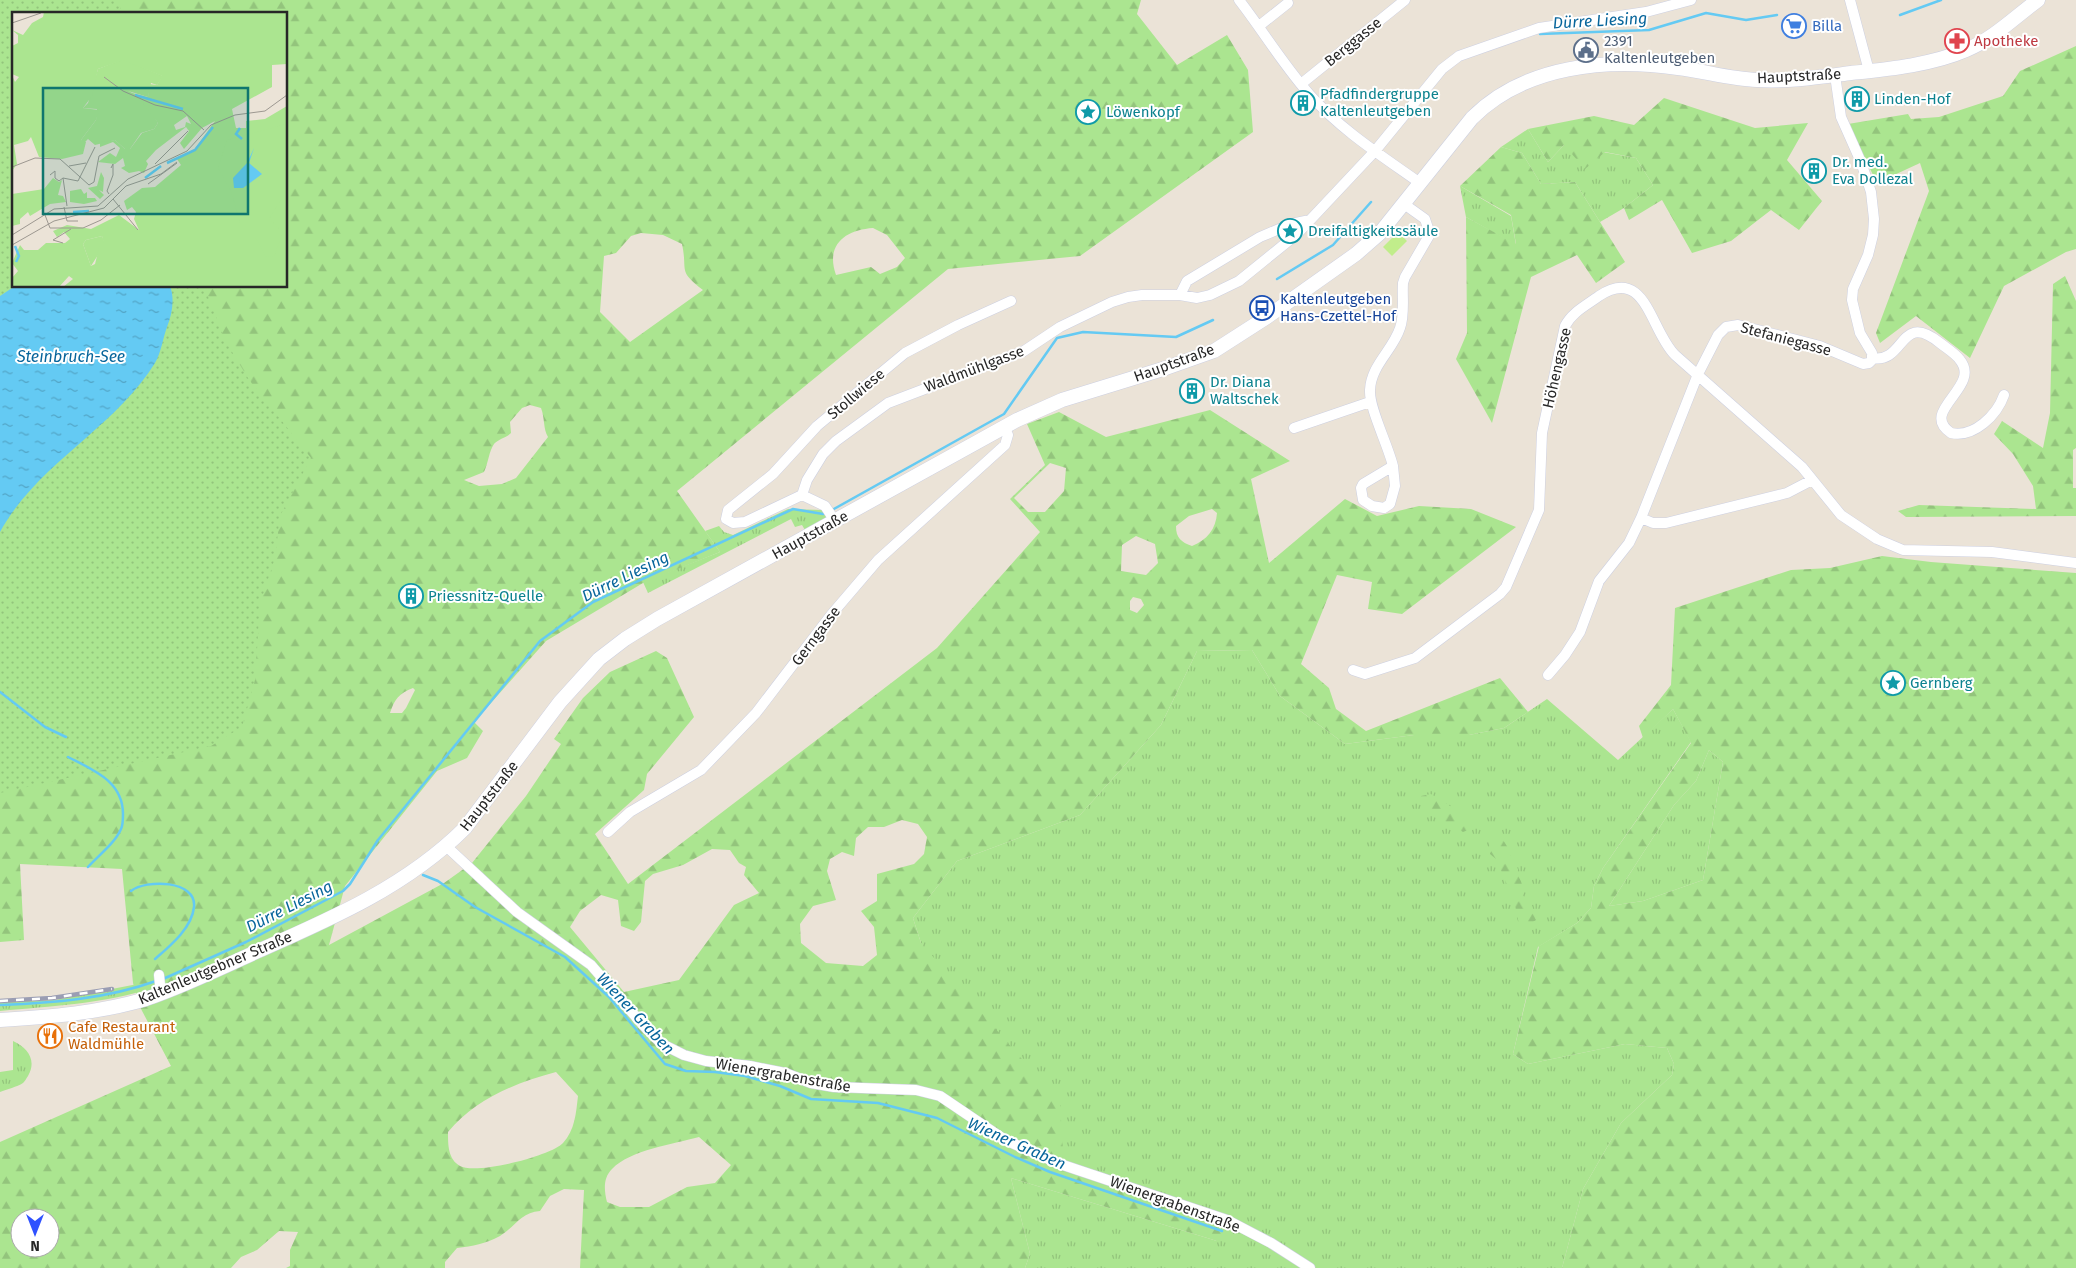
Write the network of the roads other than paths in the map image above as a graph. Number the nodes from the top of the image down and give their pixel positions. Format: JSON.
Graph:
{"nodes":[{"id":1,"x":1239,"y":0,"type":"edge"},
{"id":2,"x":1405,"y":0,"type":"edge"},
{"id":3,"x":1691,"y":0,"type":"edge"},
{"id":4,"x":1850,"y":0,"type":"edge"},
{"id":5,"x":2038,"y":0,"type":"edge"},
{"id":6,"x":1288,"y":3,"type":"dead end"},
{"id":7,"x":1259,"y":26,"type":"junction"},
{"id":8,"x":1869,"y":71,"type":"junction"},
{"id":9,"x":1835,"y":75,"type":"junction"},
{"id":10,"x":1301,"y":84,"type":"junction"},
{"id":11,"x":1375,"y":151,"type":"junction"},
{"id":12,"x":1420,"y":183,"type":"junction"},
{"id":13,"x":1404,"y":204,"type":"junction"},
{"id":14,"x":1310,"y":220,"type":"junction"},
{"id":15,"x":1180,"y":295,"type":"junction"},
{"id":16,"x":1011,"y":301,"type":"dead end"},
{"id":17,"x":1872,"y":358,"type":"junction"},
{"id":18,"x":1698,"y":374,"type":"junction"},
{"id":19,"x":2004,"y":395,"type":"dead end"},
{"id":20,"x":1370,"y":402,"type":"junction"},
{"id":21,"x":1004,"y":426,"type":"junction"},
{"id":22,"x":1294,"y":428,"type":"dead end"},
{"id":23,"x":1393,"y":466,"type":"dead end"},
{"id":24,"x":1812,"y":480,"type":"junction"},
{"id":25,"x":802,"y":495,"type":"junction"},
{"id":26,"x":1641,"y":518,"type":"junction"},
{"id":27,"x":833,"y":519,"type":"junction"},
{"id":28,"x":2076,"y":563,"type":"edge"},
{"id":29,"x":1353,"y":670,"type":"dead end"},
{"id":30,"x":1548,"y":675,"type":"dead end"},
{"id":31,"x":608,"y":832,"type":"dead end"},
{"id":32,"x":446,"y":846,"type":"junction"},
{"id":33,"x":414,"y":870,"type":"joint"},
{"id":34,"x":0,"y":1020,"type":"edge"},
{"id":35,"x":1310,"y":1268,"type":"edge"}],
"edges":[{"from":1,"to":7,"type":"street"},
{"from":2,"to":10,"type":"street","name":"Berggasse"},
{"from":3,"to":11,"type":"street","name":"Waldmühlgasse"},
{"from":4,"to":8,"type":"street"},
{"from":5,"to":8,"type":"main road","name":"Hauptstraße"},
{"from":6,"to":7,"type":"street"},
{"from":7,"to":10,"type":"street"},
{"from":8,"to":9,"type":"main road","name":"Hauptstraße"},
{"from":9,"to":12,"type":"main road","name":"Hauptstraße"},
{"from":9,"to":17,"type":"street"},
{"from":10,"to":11,"type":"street"},
{"from":11,"to":12,"type":"street"},
{"from":11,"to":14,"type":"street","name":"Waldmühlgasse"},
{"from":12,"to":13,"type":"main road","name":"Hauptstraße"},
{"from":13,"to":20,"type":"street"},
{"from":13,"to":21,"type":"main road","name":"Hauptstraße"},
{"from":14,"to":15,"type":"street"},
{"from":14,"to":15,"type":"street","name":"Waldmühlgasse"},
{"from":15,"to":25,"type":"street","name":"Waldmühlgasse"},
{"from":16,"to":25,"type":"street","name":"Stollwiese"},
{"from":17,"to":18,"type":"street","name":"Stefaniegasse"},
{"from":17,"to":19,"type":"street"},
{"from":18,"to":24,"type":"street","name":"Höhengasse"},
{"from":18,"to":26,"type":"street","name":"Stefaniegasse"},
{"from":18,"to":29,"type":"street","name":"Höhengasse"},
{"from":20,"to":22,"type":"street"},
{"from":20,"to":23,"type":"street"},
{"from":21,"to":27,"type":"main road","name":"Hauptstraße"},
{"from":21,"to":31,"type":"street","name":"Gerngasse"},
{"from":24,"to":26,"type":"street"},
{"from":24,"to":28,"type":"street","name":"Höhengasse"},
{"from":25,"to":27,"type":"street"},
{"from":26,"to":30,"type":"street","name":"Stefaniegasse"},
{"from":27,"to":32,"type":"main road","name":"Hauptstraße"},
{"from":32,"to":33,"type":"main road","name":"Hauptstraße"},
{"from":32,"to":35,"type":"street","name":"Wienergrabenstraße"},
{"from":33,"to":34,"type":"main road","name":"Kaltenleutgebner Straße"}]}
